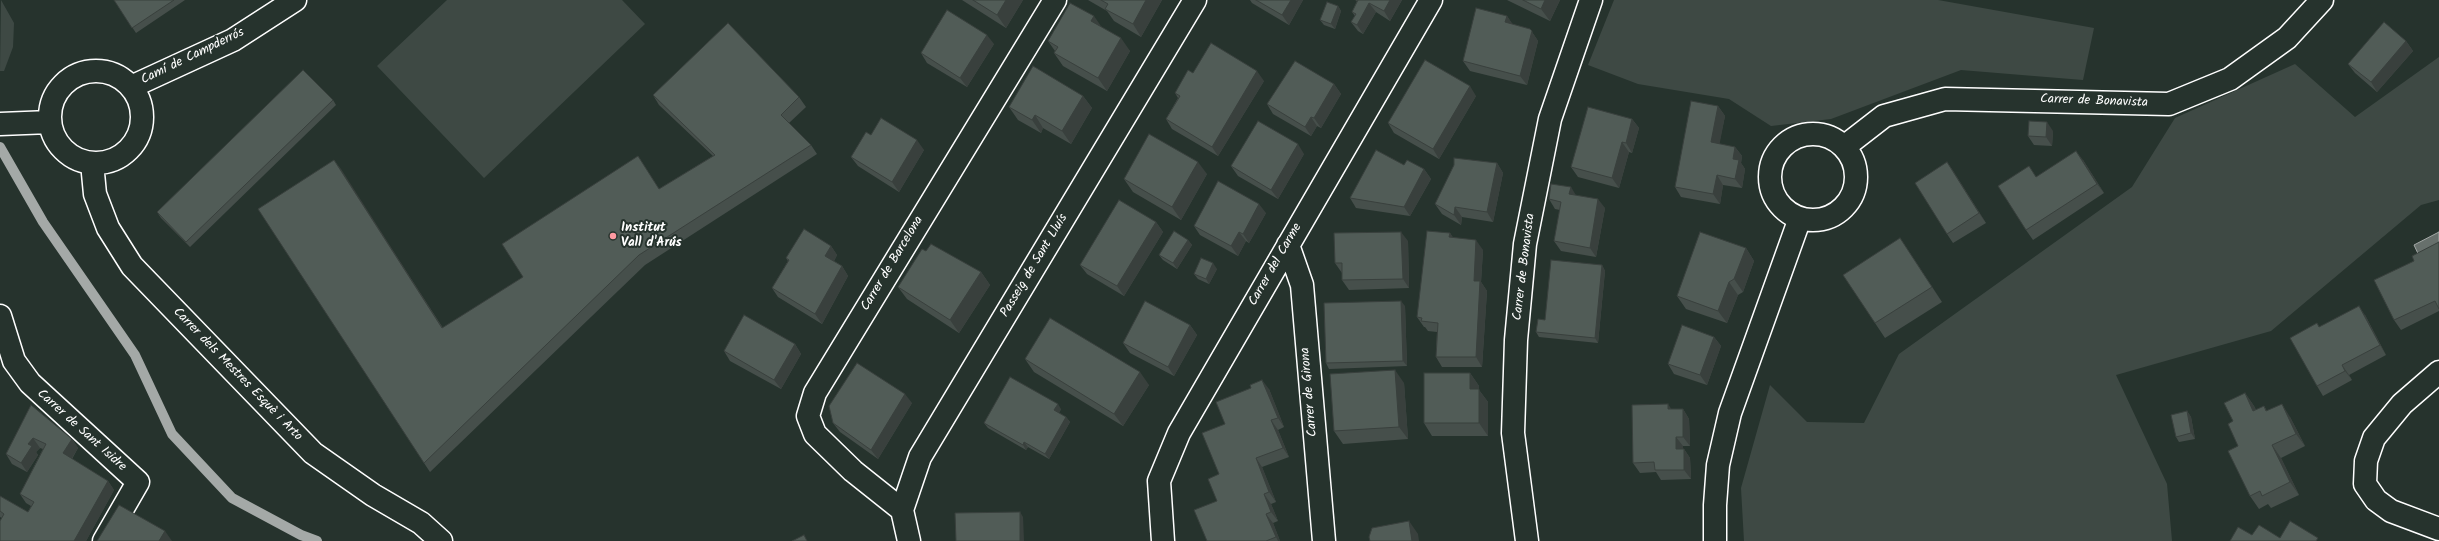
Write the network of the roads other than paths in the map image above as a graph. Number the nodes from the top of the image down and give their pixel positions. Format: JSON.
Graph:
{"nodes":[{"id":1,"x":295,"y":0,"type":"edge"},
{"id":2,"x":1055,"y":0,"type":"edge"},
{"id":3,"x":1196,"y":0,"type":"edge"},
{"id":4,"x":1430,"y":0,"type":"edge"},
{"id":5,"x":1591,"y":0,"type":"edge"},
{"id":6,"x":2322,"y":0,"type":"edge"},
{"id":7,"x":131,"y":87,"type":"junction"},
{"id":8,"x":50,"y":122,"type":"junction"},
{"id":9,"x":10,"y":124,"type":"edge"},
{"id":10,"x":1844,"y":147,"type":"junction"},
{"id":11,"x":92,"y":163,"type":"junction"},
{"id":12,"x":1800,"y":218,"type":"junction"},
{"id":13,"x":1288,"y":245,"type":"junction"},
{"id":14,"x":0,"y":316,"type":"edge"},
{"id":15,"x":2439,"y":372,"type":"edge"},
{"id":16,"x":902,"y":510,"type":"junction"},
{"id":17,"x":2439,"y":529,"type":"edge"},
{"id":18,"x":104,"y":541,"type":"edge"},
{"id":19,"x":441,"y":541,"type":"edge"},
{"id":20,"x":908,"y":541,"type":"edge"},
{"id":21,"x":1163,"y":541,"type":"edge"},
{"id":22,"x":1324,"y":541,"type":"edge"},
{"id":23,"x":1527,"y":541,"type":"edge"},
{"id":24,"x":1715,"y":541,"type":"edge"}],
"edges":[{"from":1,"to":7,"type":"street","name":"Camí de Campderrós"},
{"from":2,"to":16,"type":"street","name":"Carrer de Barcelona"},
{"from":3,"to":16,"type":"street","name":"Passeig de Sant Lluís"},
{"from":4,"to":13,"type":"street","name":"Carrer del Carme"},
{"from":5,"to":23,"type":"street","name":"Carrer de Bonavista"},
{"from":6,"to":10,"type":"street","name":"Carrer de Bonavista"},
{"from":7,"to":8,"type":"street"},
{"from":7,"to":11,"type":"street"},
{"from":8,"to":9,"type":"street"},
{"from":8,"to":11,"type":"street"},
{"from":10,"to":12,"type":"street"},
{"from":10,"to":12,"type":"street"},
{"from":11,"to":19,"type":"street","name":"Carrer dels Mestres Esquè i Arto"},
{"from":12,"to":24,"type":"street"},
{"from":13,"to":21,"type":"street","name":"Carrer del Carme"},
{"from":13,"to":22,"type":"street","name":"Carrer de Girona"},
{"from":14,"to":18,"type":"street","name":"Carrer de Sant Isidre"},
{"from":15,"to":17,"type":"street"},
{"from":16,"to":20,"type":"street","name":"Passeig de Sant Lluís"}]}
